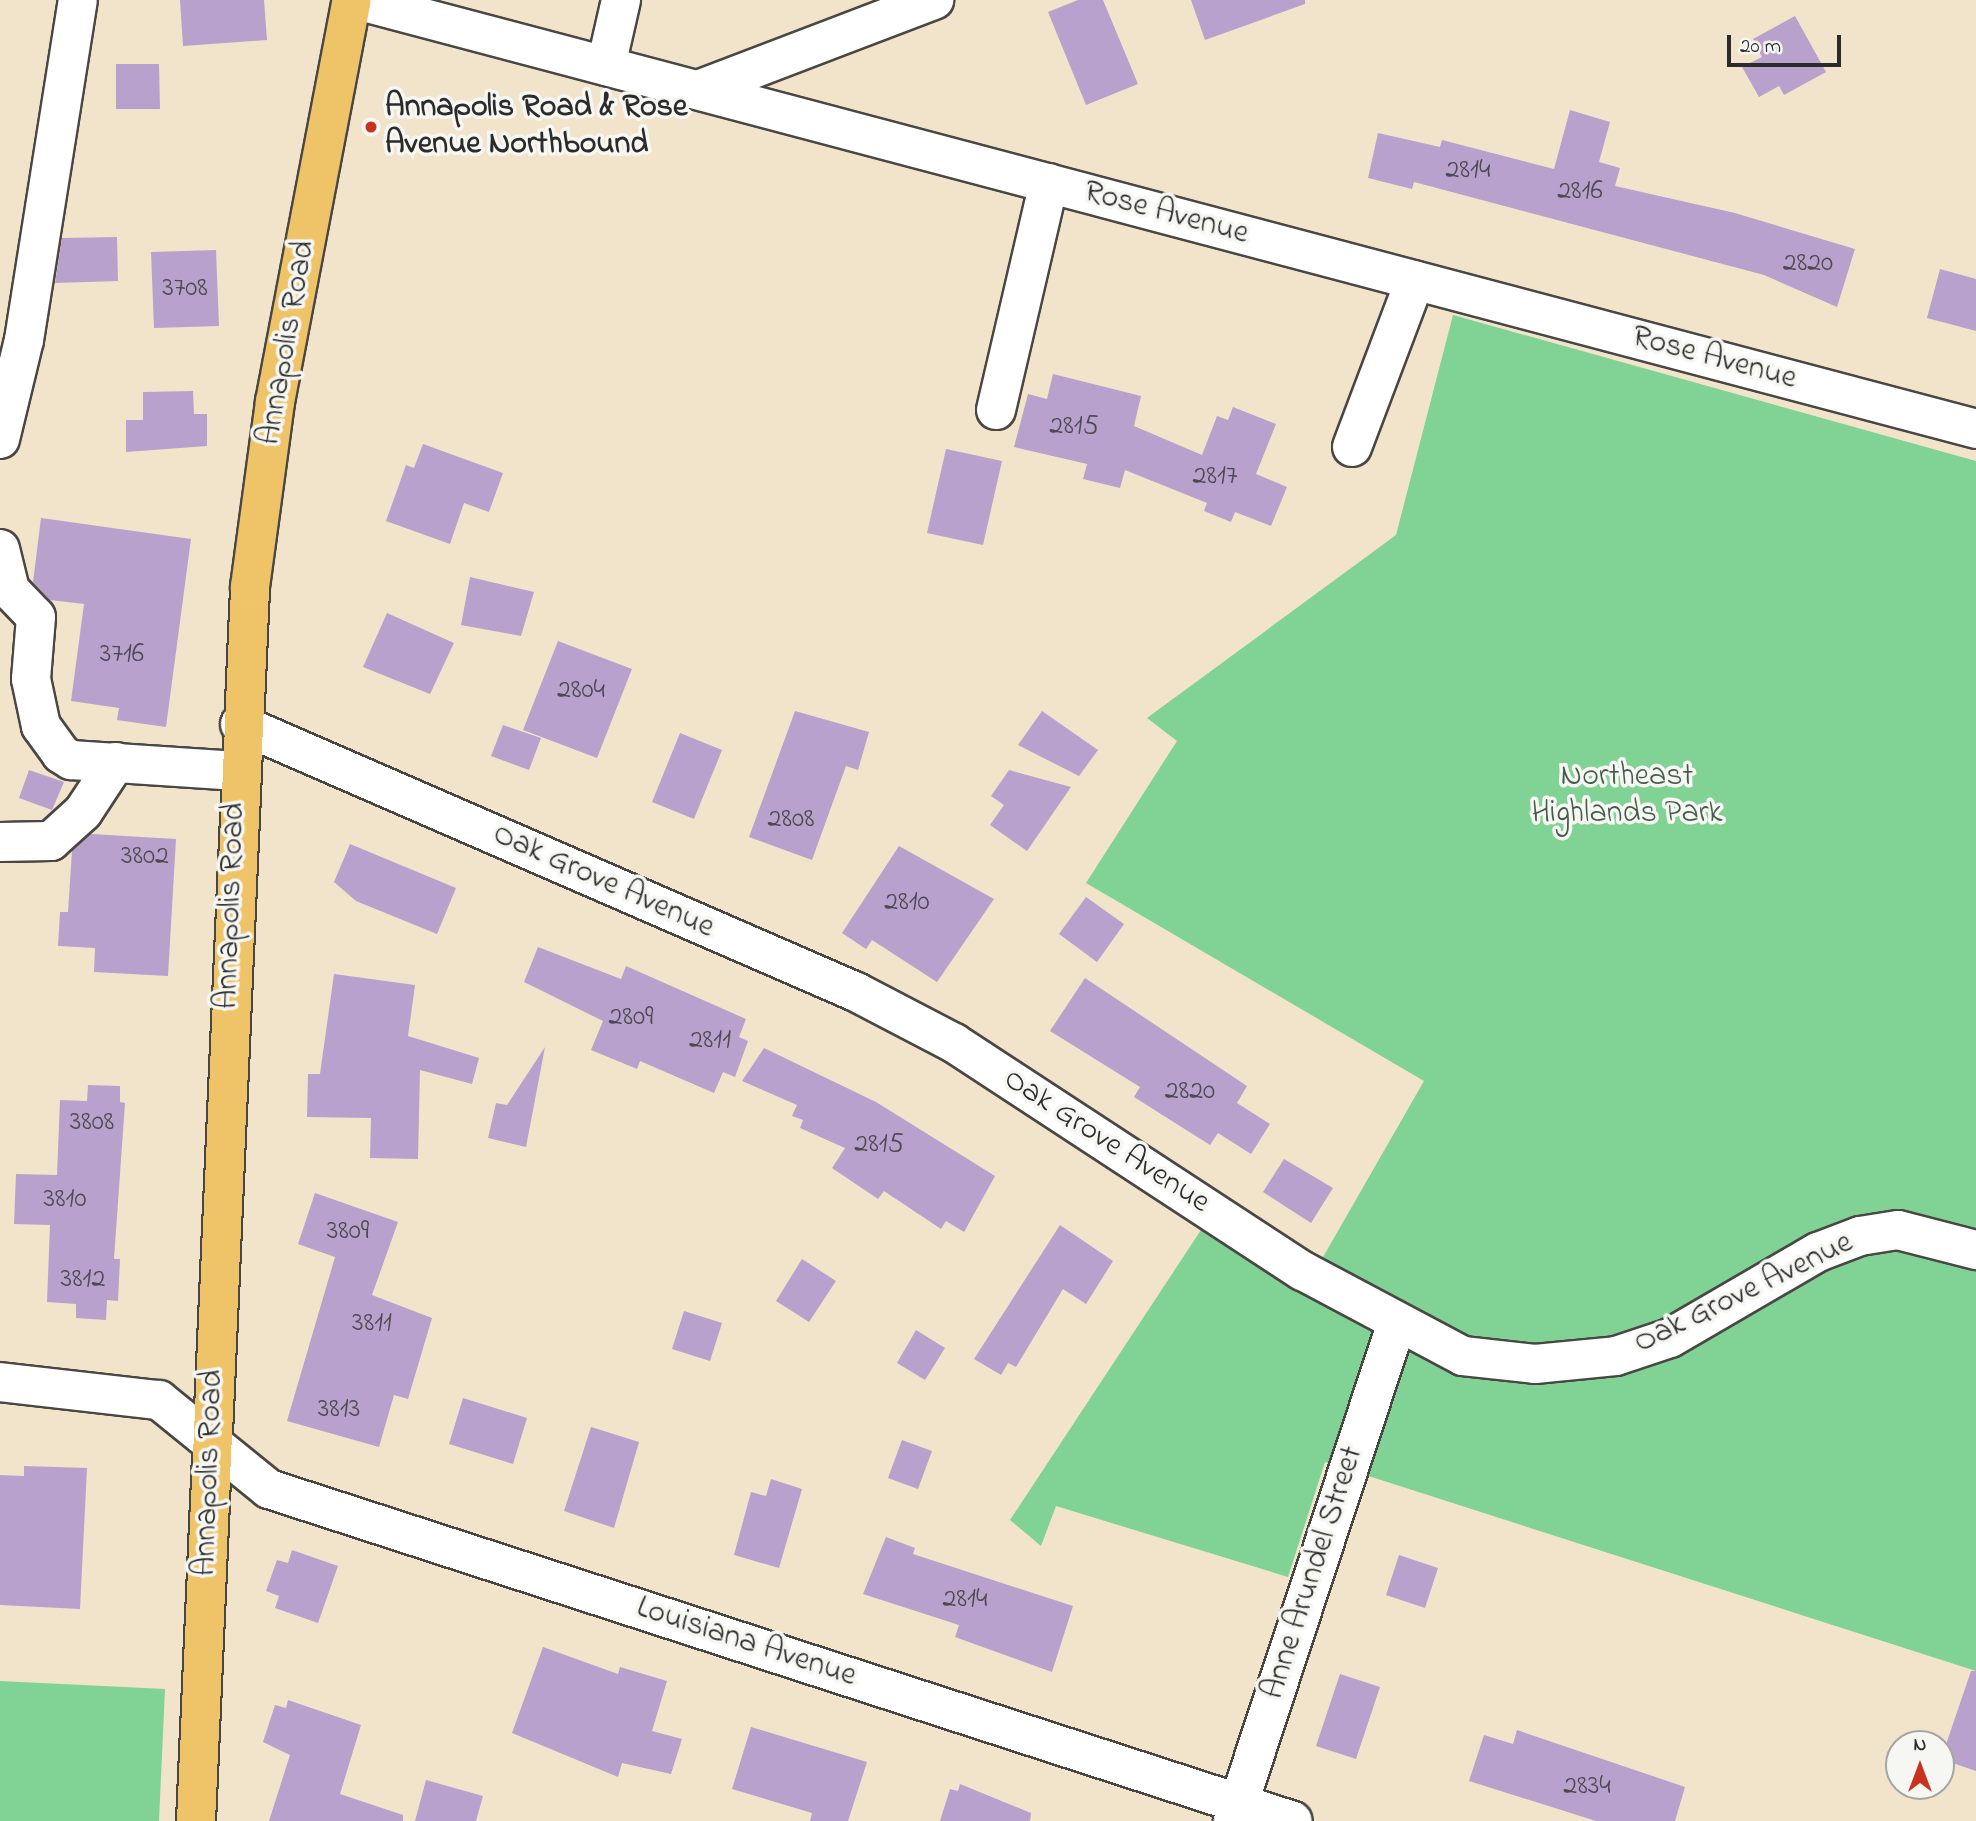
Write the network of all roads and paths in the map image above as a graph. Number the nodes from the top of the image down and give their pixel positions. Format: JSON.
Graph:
{"nodes":[{"id":1,"x":78,"y":0,"type":"edge"},
{"id":2,"x":354,"y":0,"type":"edge"},
{"id":3,"x":621,"y":0,"type":"edge"},
{"id":4,"x":912,"y":4,"type":"edge"},
{"id":5,"x":606,"y":66,"type":"junction"},
{"id":6,"x":698,"y":90,"type":"junction"},
{"id":7,"x":1049,"y":183,"type":"junction"},
{"id":8,"x":1415,"y":280,"type":"junction"},
{"id":9,"x":996,"y":410,"type":"dead end"},
{"id":10,"x":1976,"y":429,"type":"edge"},
{"id":11,"x":0,"y":439,"type":"edge"},
{"id":12,"x":1352,"y":447,"type":"dead end"},
{"id":13,"x":0,"y":548,"type":"edge"},
{"id":14,"x":240,"y":724,"type":"junction"},
{"id":15,"x":116,"y":762,"type":"junction"},
{"id":16,"x":238,"y":771,"type":"junction"},
{"id":17,"x":0,"y":842,"type":"edge"},
{"id":18,"x":1976,"y":1250,"type":"edge"},
{"id":19,"x":1396,"y":1325,"type":"junction"},
{"id":20,"x":0,"y":1382,"type":"edge"},
{"id":21,"x":211,"y":1444,"type":"junction"},
{"id":22,"x":1236,"y":1812,"type":"edge"},
{"id":23,"x":196,"y":1821,"type":"edge"},
{"id":24,"x":1293,"y":1821,"type":"edge"}],
"edges":[{"from":1,"to":11,"type":"street"},
{"from":2,"to":5,"type":"street","name":"Rose Avenue"},
{"from":2,"to":14,"type":"main road","name":"Annapolis Road"},
{"from":3,"to":5,"type":"street"},
{"from":4,"to":6,"type":"street"},
{"from":5,"to":6,"type":"street","name":"Rose Avenue"},
{"from":6,"to":7,"type":"street","name":"Rose Avenue"},
{"from":7,"to":8,"type":"street","name":"Rose Avenue"},
{"from":7,"to":9,"type":"street"},
{"from":8,"to":10,"type":"street","name":"Rose Avenue"},
{"from":8,"to":12,"type":"street"},
{"from":13,"to":15,"type":"street"},
{"from":14,"to":16,"type":"main road","name":"Annapolis Road"},
{"from":14,"to":19,"type":"street","name":"Oak Grove Avenue"},
{"from":15,"to":16,"type":"street"},
{"from":15,"to":17,"type":"street"},
{"from":16,"to":21,"type":"main road","name":"Annapolis Road"},
{"from":18,"to":19,"type":"street","name":"Oak Grove Avenue"},
{"from":19,"to":22,"type":"street","name":"Anne Arundel Street"},
{"from":20,"to":21,"type":"street","name":"Louisiana Avenue"},
{"from":21,"to":22,"type":"street","name":"Louisiana Avenue"},
{"from":21,"to":23,"type":"main road","name":"Annapolis Road"},
{"from":22,"to":24,"type":"street","name":"Louisiana Avenue"}]}
